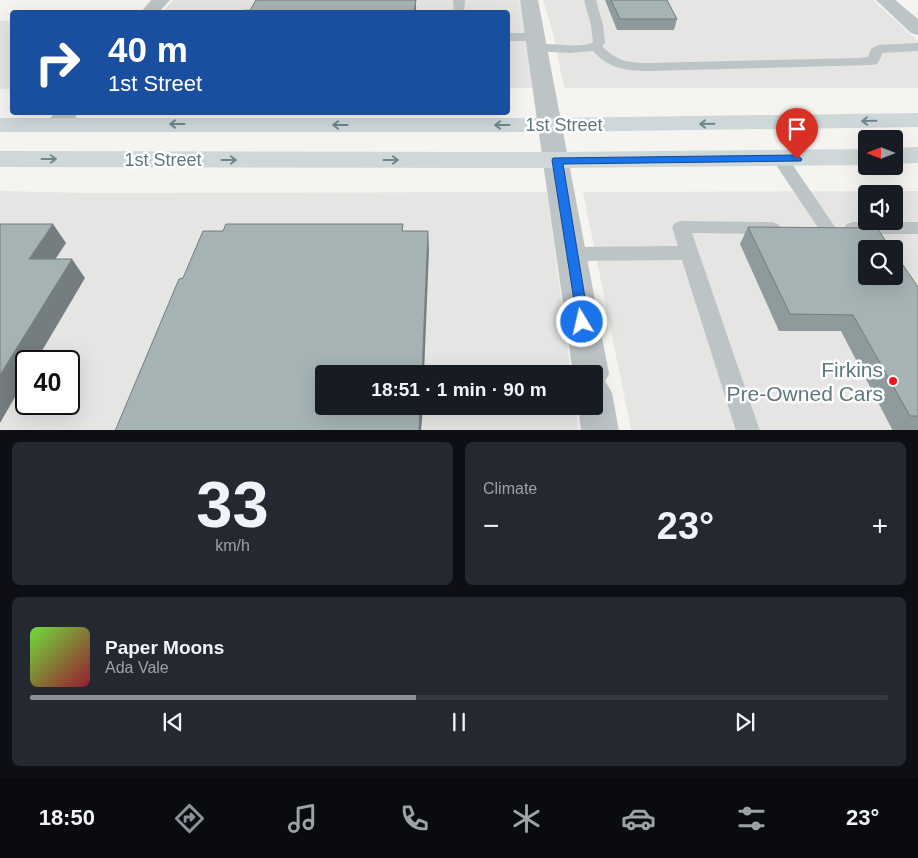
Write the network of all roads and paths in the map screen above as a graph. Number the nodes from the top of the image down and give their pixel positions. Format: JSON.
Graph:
{"nodes":[{"id":1,"x":161,"y":0,"type":"edge"},
{"id":2,"x":529,"y":0,"type":"edge"},
{"id":3,"x":590,"y":0,"type":"edge"},
{"id":4,"x":885,"y":0,"type":"edge"},
{"id":5,"x":152,"y":10,"type":"edge"},
{"id":6,"x":918,"y":29,"type":"edge"},
{"id":7,"x":510,"y":37,"type":"edge"},
{"id":8,"x":537,"y":43,"type":"junction"},
{"id":9,"x":596,"y":47,"type":"junction"},
{"id":10,"x":918,"y":47,"type":"edge"},
{"id":11,"x":63,"y":118,"type":"edge"},
{"id":12,"x":918,"y":120,"type":"edge"},
{"id":13,"x":0,"y":125,"type":"edge"},
{"id":14,"x":551,"y":125,"type":"junction"},
{"id":15,"x":918,"y":155,"type":"edge"},
{"id":16,"x":903,"y":156,"type":"edge"},
{"id":17,"x":858,"y":157,"type":"edge"},
{"id":18,"x":0,"y":159,"type":"edge"},
{"id":19,"x":780,"y":159,"type":"junction"},
{"id":20,"x":557,"y":160,"type":"junction"},
{"id":21,"x":807,"y":228,"type":"junction"},
{"id":22,"x":918,"y":228,"type":"edge"},
{"id":23,"x":690,"y":253,"type":"junction"},
{"id":24,"x":571,"y":254,"type":"junction"},
{"id":25,"x":590,"y":365,"type":"edge"},
{"id":26,"x":598,"y":415,"type":"edge"},
{"id":27,"x":600,"y":430,"type":"edge"},
{"id":28,"x":748,"y":430,"type":"edge"}],
"edges":[{"from":1,"to":5,"type":"street"},
{"from":2,"to":8,"type":"street"},
{"from":3,"to":9,"type":"lane"},
{"from":4,"to":6,"type":"street"},
{"from":7,"to":8,"type":"lane"},
{"from":8,"to":9,"type":"lane"},
{"from":8,"to":14,"type":"street"},
{"from":9,"to":10,"type":"lane"},
{"from":11,"to":13,"type":"main road","name":"1st Street"},
{"from":14,"to":11,"type":"main road","name":"1st Street","one_way":true},
{"from":12,"to":14,"type":"main road","name":"1st Street","one_way":true},
{"from":14,"to":20,"type":"street"},
{"from":15,"to":16,"type":"main road"},
{"from":17,"to":19,"type":"main road","name":"1st Street"},
{"from":18,"to":20,"type":"main road","name":"1st Street","one_way":true},
{"from":19,"to":20,"type":"main road","name":"1st Street"},
{"from":19,"to":21,"type":"lane"},
{"from":20,"to":24,"type":"street"},
{"from":21,"to":22,"type":"lane"},
{"from":21,"to":23,"type":"lane"},
{"from":23,"to":24,"type":"lane"},
{"from":23,"to":28,"type":"lane"},
{"from":24,"to":25,"type":"street"},
{"from":26,"to":27,"type":"street"}]}
